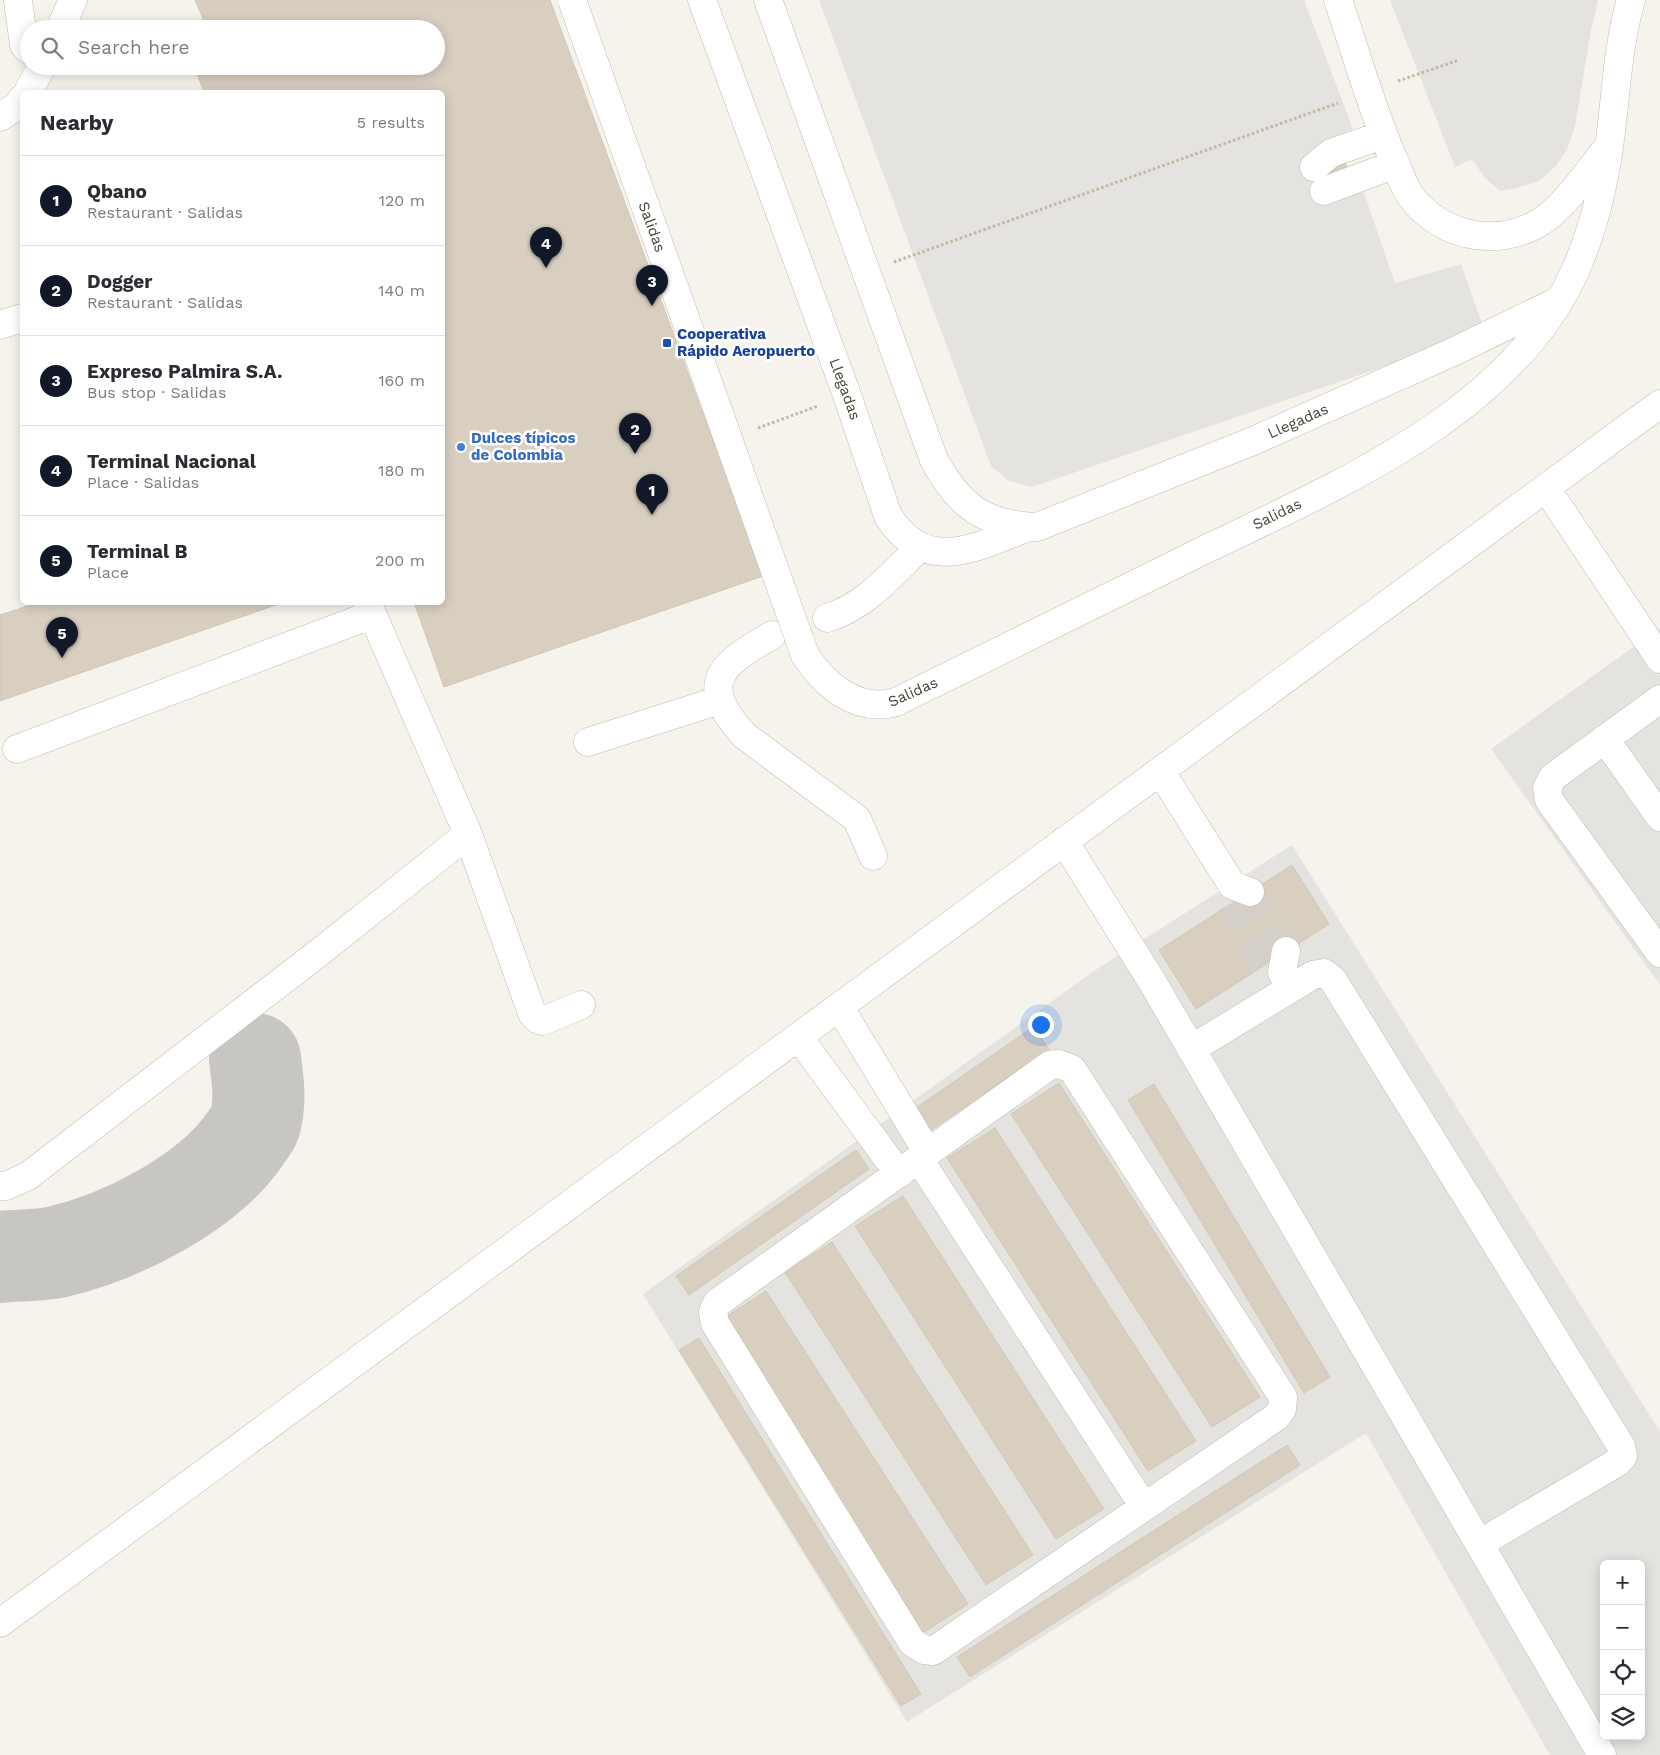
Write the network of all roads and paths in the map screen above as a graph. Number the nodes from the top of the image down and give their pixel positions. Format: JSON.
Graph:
{"nodes":[{"id":1,"x":18,"y":0,"type":"edge"},
{"id":2,"x":73,"y":0,"type":"edge"},
{"id":3,"x":572,"y":0,"type":"edge"},
{"id":4,"x":702,"y":0,"type":"edge"},
{"id":5,"x":768,"y":0,"type":"edge"},
{"id":6,"x":1338,"y":0,"type":"edge"},
{"id":7,"x":1630,"y":0,"type":"edge"},
{"id":8,"x":21,"y":20,"type":"edge"},
{"id":9,"x":64,"y":20,"type":"edge"},
{"id":10,"x":1459,"y":60,"type":"dead end"},
{"id":11,"x":37,"y":75,"type":"edge"},
{"id":12,"x":29,"y":90,"type":"edge"},
{"id":13,"x":1368,"y":92,"type":"junction"},
{"id":14,"x":20,"y":101,"type":"edge"},
{"id":15,"x":0,"y":117,"type":"edge"},
{"id":16,"x":1383,"y":135,"type":"junction"},
{"id":17,"x":1609,"y":146,"type":"junction"},
{"id":18,"x":1396,"y":164,"type":"junction"},
{"id":19,"x":893,"y":262,"type":"dead end"},
{"id":20,"x":1560,"y":300,"type":"junction"},
{"id":21,"x":20,"y":319,"type":"edge"},
{"id":22,"x":0,"y":325,"type":"edge"},
{"id":23,"x":1660,"y":404,"type":"edge"},
{"id":24,"x":1546,"y":488,"type":"junction"},
{"id":25,"x":1029,"y":527,"type":"junction"},
{"id":26,"x":920,"y":547,"type":"junction"},
{"id":27,"x":369,"y":609,"type":"edge"},
{"id":28,"x":827,"y":618,"type":"dead end"},
{"id":29,"x":772,"y":635,"type":"dead end"},
{"id":30,"x":1660,"y":659,"type":"edge"},
{"id":31,"x":1660,"y":699,"type":"edge"},
{"id":32,"x":720,"y":700,"type":"junction"},
{"id":33,"x":1605,"y":739,"type":"junction"},
{"id":34,"x":588,"y":742,"type":"dead end"},
{"id":35,"x":17,"y":749,"type":"dead end"},
{"id":36,"x":1161,"y":772,"type":"junction"},
{"id":37,"x":1660,"y":817,"type":"edge"},
{"id":38,"x":468,"y":834,"type":"junction"},
{"id":39,"x":1064,"y":841,"type":"junction"},
{"id":40,"x":873,"y":856,"type":"dead end"},
{"id":41,"x":1237,"y":894,"type":"tunnel mouth"},
{"id":42,"x":1660,"y":954,"type":"edge"},
{"id":43,"x":581,"y":1005,"type":"dead end"},
{"id":44,"x":840,"y":1008,"type":"junction"},
{"id":45,"x":800,"y":1038,"type":"junction"},
{"id":46,"x":1191,"y":1049,"type":"junction"},
{"id":47,"x":915,"y":1162,"type":"junction"},
{"id":48,"x":0,"y":1186,"type":"edge"},
{"id":49,"x":1144,"y":1507,"type":"junction"},
{"id":50,"x":1479,"y":1544,"type":"junction"},
{"id":51,"x":0,"y":1623,"type":"edge"},
{"id":52,"x":1602,"y":1755,"type":"edge"}],
"edges":[{"from":1,"to":8,"type":"street"},
{"from":2,"to":9,"type":"street"},
{"from":3,"to":20,"type":"street","name":"Salidas","bridge":true},
{"from":4,"to":26,"type":"street","name":"Llegadas"},
{"from":5,"to":25,"type":"street","name":"Llegadas"},
{"from":6,"to":13,"type":"street"},
{"from":7,"to":17,"type":"street","name":"Salidas"},
{"from":10,"to":13,"type":"path"},
{"from":11,"to":12,"type":"street"},
{"from":13,"to":16,"type":"street"},
{"from":13,"to":19,"type":"path"},
{"from":14,"to":15,"type":"street"},
{"from":16,"to":18,"type":"street"},
{"from":16,"to":18,"type":"street"},
{"from":17,"to":18,"type":"street"},
{"from":17,"to":20,"type":"street","name":"Salidas"},
{"from":20,"to":25,"type":"street","name":"Llegadas"},
{"from":21,"to":22,"type":"street"},
{"from":23,"to":24,"type":"street"},
{"from":24,"to":30,"type":"street"},
{"from":24,"to":36,"type":"street"},
{"from":25,"to":26,"type":"street","name":"Llegadas"},
{"from":26,"to":28,"type":"street"},
{"from":27,"to":35,"type":"street"},
{"from":27,"to":38,"type":"street"},
{"from":29,"to":32,"type":"street"},
{"from":31,"to":33,"type":"street"},
{"from":32,"to":34,"type":"street"},
{"from":32,"to":40,"type":"street"},
{"from":33,"to":37,"type":"street"},
{"from":33,"to":42,"type":"street"},
{"from":36,"to":39,"type":"street"},
{"from":36,"to":41,"type":"street"},
{"from":38,"to":43,"type":"street"},
{"from":38,"to":48,"type":"street"},
{"from":39,"to":44,"type":"street"},
{"from":39,"to":46,"type":"street"},
{"from":44,"to":45,"type":"street"},
{"from":44,"to":47,"type":"street"},
{"from":45,"to":47,"type":"street"},
{"from":45,"to":51,"type":"street"},
{"from":46,"to":50,"type":"street"},
{"from":46,"to":50,"type":"street"},
{"from":47,"to":49,"type":"street"},
{"from":47,"to":49,"type":"street"},
{"from":47,"to":49,"type":"street"},
{"from":50,"to":52,"type":"street"}]}
